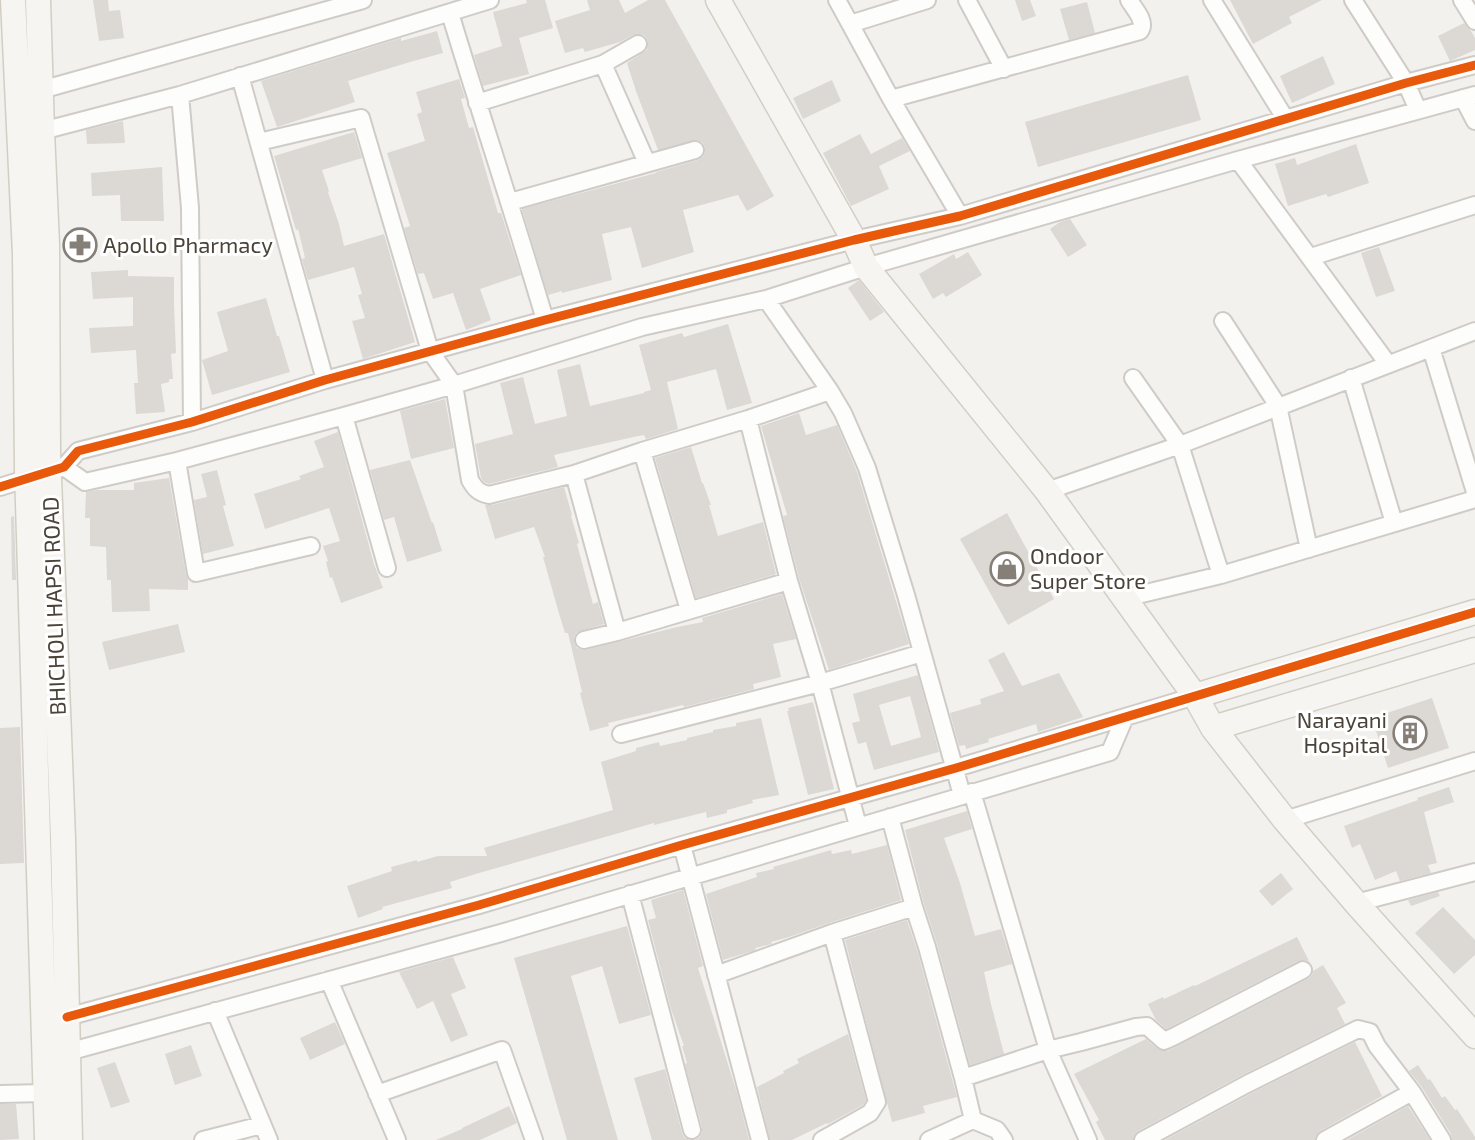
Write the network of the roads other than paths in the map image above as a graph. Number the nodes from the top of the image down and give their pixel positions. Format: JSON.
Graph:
{"nodes":[{"id":1,"x":14,"y":0,"type":"edge"},
{"id":2,"x":38,"y":0,"type":"edge"},
{"id":3,"x":363,"y":0,"type":"edge"},
{"id":4,"x":490,"y":0,"type":"edge"},
{"id":5,"x":718,"y":0,"type":"edge"},
{"id":6,"x":837,"y":0,"type":"edge"},
{"id":7,"x":927,"y":0,"type":"edge"},
{"id":8,"x":967,"y":0,"type":"edge"},
{"id":9,"x":1129,"y":0,"type":"edge"},
{"id":10,"x":1212,"y":0,"type":"edge"},
{"id":11,"x":1353,"y":0,"type":"edge"},
{"id":12,"x":1462,"y":0,"type":"edge"},
{"id":13,"x":450,"y":13,"type":"junction"},
{"id":14,"x":1475,"y":21,"type":"edge"},
{"id":15,"x":850,"y":24,"type":"junction"},
{"id":16,"x":638,"y":44,"type":"dead end"},
{"id":17,"x":603,"y":64,"type":"junction"},
{"id":18,"x":1475,"y":65,"type":"edge"},
{"id":19,"x":8,"y":67,"type":"edge"},
{"id":20,"x":1004,"y":69,"type":"junction"},
{"id":21,"x":240,"y":76,"type":"junction"},
{"id":22,"x":1406,"y":83,"type":"junction"},
{"id":23,"x":41,"y":90,"type":"junction"},
{"id":24,"x":180,"y":95,"type":"junction"},
{"id":25,"x":1469,"y":96,"type":"edge"},
{"id":26,"x":891,"y":99,"type":"junction"},
{"id":27,"x":477,"y":102,"type":"junction"},
{"id":28,"x":1418,"y":110,"type":"junction"},
{"id":29,"x":1285,"y":118,"type":"junction"},
{"id":30,"x":1475,"y":121,"type":"edge"},
{"id":31,"x":42,"y":131,"type":"junction"},
{"id":32,"x":259,"y":142,"type":"junction"},
{"id":33,"x":695,"y":150,"type":"dead end"},
{"id":34,"x":1238,"y":160,"type":"junction"},
{"id":35,"x":647,"y":163,"type":"junction"},
{"id":36,"x":510,"y":202,"type":"junction"},
{"id":37,"x":1475,"y":205,"type":"edge"},
{"id":38,"x":960,"y":216,"type":"junction"},
{"id":39,"x":854,"y":240,"type":"junction"},
{"id":40,"x":1311,"y":257,"type":"junction"},
{"id":41,"x":866,"y":267,"type":"junction"},
{"id":42,"x":766,"y":299,"type":"junction"},
{"id":43,"x":545,"y":320,"type":"junction"},
{"id":44,"x":1223,"y":321,"type":"dead end"},
{"id":45,"x":1475,"y":331,"type":"edge"},
{"id":46,"x":1431,"y":348,"type":"junction"},
{"id":47,"x":430,"y":351,"type":"junction"},
{"id":48,"x":1388,"y":364,"type":"junction"},
{"id":49,"x":1133,"y":378,"type":"dead end"},
{"id":50,"x":1351,"y":378,"type":"junction"},
{"id":51,"x":325,"y":380,"type":"junction"},
{"id":52,"x":454,"y":385,"type":"junction"},
{"id":53,"x":830,"y":391,"type":"junction"},
{"id":54,"x":1278,"y":406,"type":"junction"},
{"id":55,"x":344,"y":416,"type":"junction"},
{"id":56,"x":748,"y":419,"type":"junction"},
{"id":57,"x":192,"y":422,"type":"junction"},
{"id":58,"x":1180,"y":444,"type":"junction"},
{"id":59,"x":642,"y":451,"type":"junction"},
{"id":60,"x":177,"y":461,"type":"junction"},
{"id":61,"x":47,"y":472,"type":"junction"},
{"id":62,"x":574,"y":474,"type":"junction"},
{"id":63,"x":0,"y":487,"type":"edge"},
{"id":64,"x":1047,"y":491,"type":"junction"},
{"id":65,"x":1475,"y":492,"type":"edge"},
{"id":66,"x":1475,"y":499,"type":"edge"},
{"id":67,"x":1394,"y":523,"type":"junction"},
{"id":68,"x":311,"y":546,"type":"dead end"},
{"id":69,"x":1310,"y":549,"type":"junction"},
{"id":70,"x":387,"y":568,"type":"dead end"},
{"id":71,"x":1221,"y":574,"type":"junction"},
{"id":72,"x":789,"y":581,"type":"junction"},
{"id":73,"x":1125,"y":598,"type":"junction"},
{"id":74,"x":689,"y":610,"type":"junction"},
{"id":75,"x":1475,"y":612,"type":"edge"},
{"id":76,"x":617,"y":632,"type":"junction"},
{"id":77,"x":584,"y":640,"type":"dead end"},
{"id":78,"x":1475,"y":650,"type":"edge"},
{"id":79,"x":922,"y":653,"type":"junction"},
{"id":80,"x":820,"y":683,"type":"junction"},
{"id":81,"x":1195,"y":696,"type":"junction"},
{"id":82,"x":1125,"y":717,"type":"junction"},
{"id":83,"x":1213,"y":728,"type":"junction"},
{"id":84,"x":621,"y":734,"type":"dead end"},
{"id":85,"x":1475,"y":761,"type":"edge"},
{"id":86,"x":956,"y":768,"type":"junction"},
{"id":87,"x":967,"y":794,"type":"junction"},
{"id":88,"x":851,"y":797,"type":"junction"},
{"id":89,"x":890,"y":817,"type":"junction"},
{"id":90,"x":1285,"y":820,"type":"junction"},
{"id":91,"x":858,"y":826,"type":"junction"},
{"id":92,"x":682,"y":845,"type":"junction"},
{"id":93,"x":1475,"y":872,"type":"edge"},
{"id":94,"x":690,"y":876,"type":"junction"},
{"id":95,"x":630,"y":894,"type":"junction"},
{"id":96,"x":1356,"y":903,"type":"junction"},
{"id":97,"x":914,"y":907,"type":"junction"},
{"id":98,"x":832,"y":933,"type":"junction"},
{"id":99,"x":1303,"y":970,"type":"dead end"},
{"id":100,"x":716,"y":975,"type":"junction"},
{"id":101,"x":328,"y":980,"type":"junction"},
{"id":102,"x":215,"y":1011,"type":"junction"},
{"id":103,"x":67,"y":1017,"type":"junction"},
{"id":104,"x":1475,"y":1036,"type":"edge"},
{"id":105,"x":1048,"y":1050,"type":"junction"},
{"id":106,"x":68,"y":1052,"type":"junction"},
{"id":107,"x":963,"y":1078,"type":"junction"},
{"id":108,"x":1412,"y":1092,"type":"junction"},
{"id":109,"x":0,"y":1094,"type":"edge"},
{"id":110,"x":45,"y":1094,"type":"junction"},
{"id":111,"x":377,"y":1094,"type":"junction"},
{"id":112,"x":973,"y":1120,"type":"junction"},
{"id":113,"x":692,"y":1130,"type":"dead end"},
{"id":114,"x":265,"y":1132,"type":"edge"},
{"id":115,"x":47,"y":1140,"type":"edge"},
{"id":116,"x":70,"y":1140,"type":"edge"},
{"id":117,"x":203,"y":1140,"type":"edge"},
{"id":118,"x":397,"y":1140,"type":"edge"},
{"id":119,"x":534,"y":1140,"type":"edge"},
{"id":120,"x":760,"y":1140,"type":"edge"},
{"id":121,"x":822,"y":1140,"type":"edge"},
{"id":122,"x":930,"y":1140,"type":"edge"},
{"id":123,"x":1004,"y":1140,"type":"edge"},
{"id":124,"x":1088,"y":1140,"type":"edge"},
{"id":125,"x":1143,"y":1140,"type":"edge"},
{"id":126,"x":1324,"y":1140,"type":"edge"},
{"id":127,"x":1442,"y":1140,"type":"edge"}],
"edges":[{"from":1,"to":19,"type":"street"},
{"from":2,"to":23,"type":"street","name":"BHICHOLI HAPSI ROAD"},
{"from":3,"to":23,"type":"street"},
{"from":4,"to":13,"type":"street"},
{"from":5,"to":39,"type":"street"},
{"from":6,"to":15,"type":"street"},
{"from":7,"to":15,"type":"street"},
{"from":8,"to":20,"type":"street"},
{"from":9,"to":20,"type":"street"},
{"from":10,"to":29,"type":"street"},
{"from":11,"to":22,"type":"street"},
{"from":12,"to":14,"type":"street"},
{"from":13,"to":21,"type":"street"},
{"from":13,"to":27,"type":"street"},
{"from":15,"to":26,"type":"street"},
{"from":16,"to":17,"type":"street"},
{"from":17,"to":27,"type":"street"},
{"from":17,"to":35,"type":"street"},
{"from":18,"to":22,"type":"street"},
{"from":19,"to":61,"type":"street"},
{"from":20,"to":26,"type":"street"},
{"from":21,"to":24,"type":"street"},
{"from":21,"to":32,"type":"street"},
{"from":22,"to":28,"type":"street"},
{"from":22,"to":29,"type":"street"},
{"from":23,"to":31,"type":"street","name":"BHICHOLI HAPSI ROAD"},
{"from":24,"to":31,"type":"street"},
{"from":24,"to":57,"type":"street"},
{"from":25,"to":28,"type":"street"},
{"from":25,"to":30,"type":"street"},
{"from":26,"to":38,"type":"street"},
{"from":27,"to":36,"type":"street"},
{"from":28,"to":34,"type":"street"},
{"from":29,"to":38,"type":"street"},
{"from":31,"to":61,"type":"street","name":"BHICHOLI HAPSI ROAD"},
{"from":32,"to":47,"type":"street"},
{"from":32,"to":51,"type":"street"},
{"from":33,"to":35,"type":"street"},
{"from":34,"to":40,"type":"street"},
{"from":34,"to":41,"type":"street"},
{"from":35,"to":36,"type":"street"},
{"from":36,"to":43,"type":"street"},
{"from":37,"to":40,"type":"street"},
{"from":38,"to":39,"type":"street"},
{"from":39,"to":41,"type":"street"},
{"from":39,"to":43,"type":"street"},
{"from":40,"to":48,"type":"street"},
{"from":41,"to":42,"type":"street"},
{"from":41,"to":64,"type":"street"},
{"from":42,"to":52,"type":"street"},
{"from":42,"to":53,"type":"street"},
{"from":43,"to":47,"type":"street"},
{"from":44,"to":54,"type":"street"},
{"from":45,"to":46,"type":"street"},
{"from":46,"to":48,"type":"street"},
{"from":46,"to":65,"type":"street"},
{"from":47,"to":51,"type":"street"},
{"from":47,"to":52,"type":"street"},
{"from":48,"to":50,"type":"street"},
{"from":49,"to":58,"type":"street"},
{"from":50,"to":54,"type":"street"},
{"from":50,"to":67,"type":"street"},
{"from":51,"to":57,"type":"street"},
{"from":52,"to":55,"type":"street"},
{"from":52,"to":62,"type":"street"},
{"from":53,"to":56,"type":"street"},
{"from":53,"to":79,"type":"street"},
{"from":54,"to":58,"type":"street"},
{"from":54,"to":69,"type":"street"},
{"from":55,"to":60,"type":"street"},
{"from":55,"to":70,"type":"street"},
{"from":56,"to":59,"type":"street"},
{"from":56,"to":72,"type":"street"},
{"from":57,"to":61,"type":"street"},
{"from":58,"to":64,"type":"street"},
{"from":58,"to":71,"type":"street"},
{"from":59,"to":62,"type":"street"},
{"from":59,"to":74,"type":"street"},
{"from":60,"to":61,"type":"street"},
{"from":60,"to":68,"type":"street"},
{"from":61,"to":63,"type":"street"},
{"from":61,"to":103,"type":"street","name":"BHICHOLI HAPSI ROAD"},
{"from":61,"to":110,"type":"street"},
{"from":62,"to":76,"type":"street"},
{"from":64,"to":73,"type":"street"},
{"from":66,"to":67,"type":"street"},
{"from":67,"to":69,"type":"street"},
{"from":69,"to":71,"type":"street"},
{"from":71,"to":73,"type":"street"},
{"from":72,"to":74,"type":"street"},
{"from":72,"to":80,"type":"street"},
{"from":73,"to":81,"type":"street"},
{"from":74,"to":76,"type":"street"},
{"from":75,"to":81,"type":"street"},
{"from":76,"to":77,"type":"street"},
{"from":78,"to":83,"type":"street"},
{"from":79,"to":80,"type":"street"},
{"from":79,"to":86,"type":"street"},
{"from":80,"to":84,"type":"street"},
{"from":80,"to":88,"type":"street"},
{"from":81,"to":82,"type":"street"},
{"from":81,"to":83,"type":"street"},
{"from":82,"to":86,"type":"street"},
{"from":82,"to":87,"type":"street"},
{"from":83,"to":90,"type":"street"},
{"from":85,"to":90,"type":"street"},
{"from":86,"to":87,"type":"street"},
{"from":86,"to":88,"type":"street"},
{"from":87,"to":89,"type":"street"},
{"from":87,"to":105,"type":"street"},
{"from":88,"to":91,"type":"street"},
{"from":88,"to":92,"type":"street"},
{"from":89,"to":91,"type":"street"},
{"from":89,"to":97,"type":"street"},
{"from":90,"to":96,"type":"street"},
{"from":91,"to":94,"type":"street"},
{"from":92,"to":94,"type":"street"},
{"from":92,"to":103,"type":"street"},
{"from":93,"to":96,"type":"street"},
{"from":94,"to":95,"type":"street"},
{"from":94,"to":100,"type":"street"},
{"from":95,"to":101,"type":"street"},
{"from":95,"to":113,"type":"street"},
{"from":96,"to":104,"type":"street"},
{"from":97,"to":98,"type":"street"},
{"from":97,"to":107,"type":"street"},
{"from":98,"to":100,"type":"street"},
{"from":98,"to":121,"type":"street"},
{"from":99,"to":105,"type":"street"},
{"from":100,"to":120,"type":"street"},
{"from":101,"to":102,"type":"street"},
{"from":101,"to":111,"type":"street"},
{"from":102,"to":106,"type":"street"},
{"from":102,"to":114,"type":"street"},
{"from":103,"to":106,"type":"street","name":"BHICHOLI HAPSI ROAD"},
{"from":105,"to":107,"type":"street"},
{"from":105,"to":124,"type":"street"},
{"from":106,"to":116,"type":"street","name":"BHICHOLI HAPSI ROAD"},
{"from":107,"to":112,"type":"street"},
{"from":108,"to":125,"type":"street"},
{"from":108,"to":126,"type":"street"},
{"from":108,"to":127,"type":"street"},
{"from":109,"to":110,"type":"street"},
{"from":110,"to":115,"type":"street"},
{"from":111,"to":118,"type":"street"},
{"from":111,"to":119,"type":"street"},
{"from":112,"to":122,"type":"street"},
{"from":112,"to":123,"type":"street"},
{"from":114,"to":117,"type":"street"}]}
